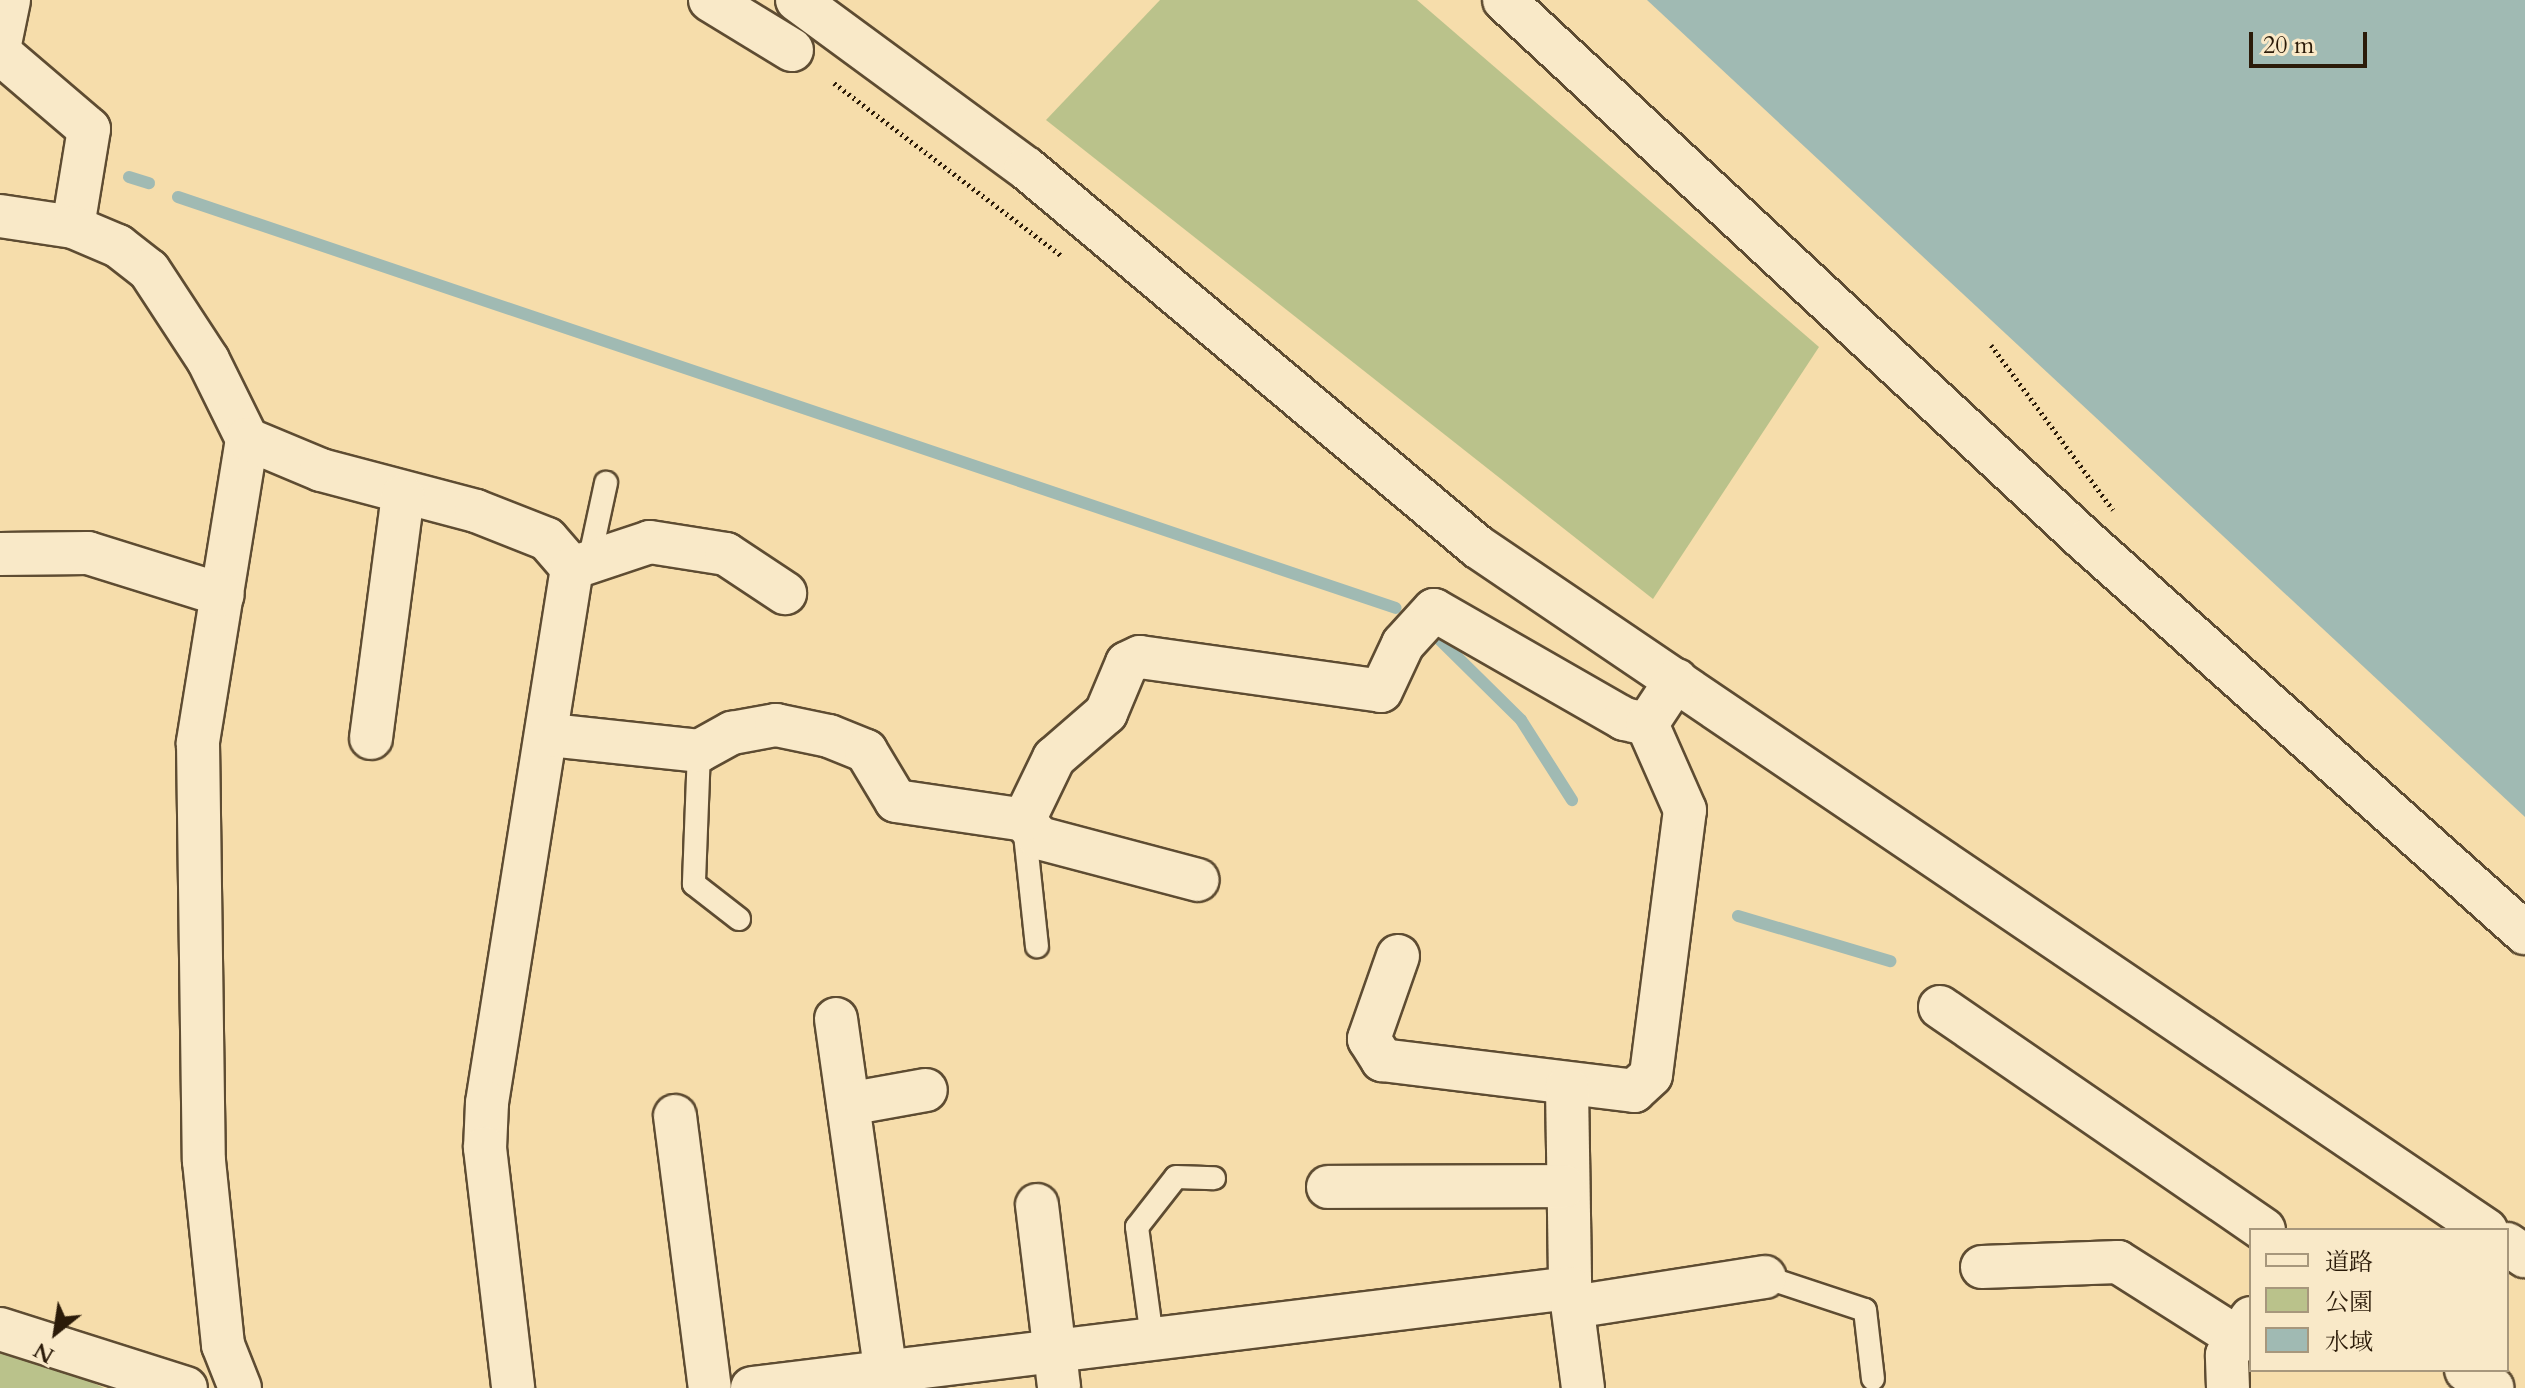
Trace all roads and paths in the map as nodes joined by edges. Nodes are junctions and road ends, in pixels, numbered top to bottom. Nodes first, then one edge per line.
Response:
1 (9, 0) edge
2 (710, 0) edge
3 (797, 0) edge
4 (1504, 0) edge
5 (0, 44) edge
6 (792, 50) dead end
7 (0, 53) edge
8 (0, 216) edge
9 (73, 227) junction
10 (1991, 345) dead end
11 (247, 439) junction
12 (606, 483) dead end
13 (403, 496) junction
14 (2086, 541) junction
15 (0, 554) edge
16 (581, 563) junction
17 (785, 593) dead end
18 (223, 595) junction
19 (1676, 680) junction
20 (1647, 724) junction
21 (550, 735) junction
22 (371, 738) dead end
23 (699, 751) junction
24 (1024, 820) junction
25 (1198, 880) dead end
26 (739, 919) dead end
27 (2525, 933) edge
28 (1037, 946) dead end
29 (1398, 956) dead end
30 (1940, 1007) dead end
31 (836, 1019) dead end
32 (1567, 1087) junction
33 (926, 1090) dead end
34 (848, 1104) junction
35 (675, 1116) dead end
36 (1214, 1178) dead end
37 (1564, 1186) junction
38 (1328, 1187) dead end
39 (1037, 1205) dead end
40 (2261, 1228) edge
41 (2483, 1228) edge
42 (1982, 1267) dead end
43 (1765, 1277) joint
44 (1572, 1297) junction
45 (2244, 1328) edge
46 (0, 1329) edge
47 (1152, 1338) junction
48 (1056, 1369) edge
49 (2469, 1372) edge
50 (888, 1379) edge
51 (1873, 1379) dead end
52 (186, 1388) edge
53 (240, 1388) edge
54 (513, 1388) edge
55 (710, 1388) edge
56 (752, 1388) edge
57 (1583, 1388) edge
58 (2228, 1388) edge
59 (2493, 1388) edge

1 - 5 street
2 - 6 street
3 - 19 street
4 - 14 street
7 - 9 street
8 - 9 street
9 - 11 street
10 - 14 path
11 - 13 street
11 - 18 street
12 - 16 lane
13 - 16 street
13 - 22 street
14 - 27 street
15 - 18 street
16 - 17 street
16 - 21 street
18 - 53 street
19 - 20 street
19 - 41 street
20 - 24 street
20 - 32 street
21 - 23 street
21 - 54 street
23 - 24 street
23 - 26 lane
24 - 25 street
24 - 28 lane
29 - 32 street
30 - 40 street
31 - 34 street
32 - 37 street
33 - 34 street
34 - 50 street
35 - 55 street
36 - 47 lane
37 - 38 street
37 - 44 street
39 - 48 street
42 - 45 street
43 - 44 street
43 - 51 lane
44 - 47 street
44 - 57 street
45 - 58 street
46 - 52 street
47 - 48 street
48 - 50 street
49 - 59 street
50 - 56 street

